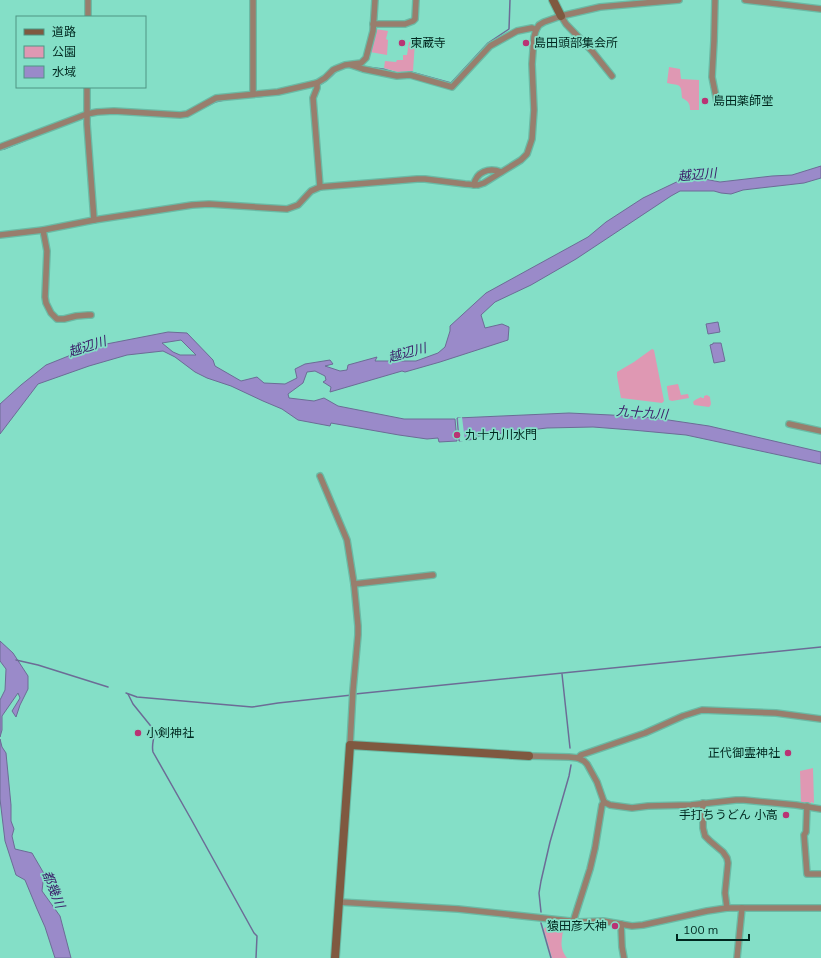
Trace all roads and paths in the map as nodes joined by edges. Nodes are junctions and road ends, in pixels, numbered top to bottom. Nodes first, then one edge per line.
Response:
1 (88, 0) edge
2 (253, 0) edge
3 (375, 0) edge
4 (416, 0) edge
5 (553, 0) edge
6 (679, 0) edge
7 (715, 0) edge
8 (745, 0) edge
9 (821, 9) edge
10 (88, 16) edge
11 (561, 16) junction
12 (374, 24) junction
13 (536, 30) junction
14 (351, 65) junction
15 (612, 76) dead end
16 (317, 83) junction
17 (87, 88) edge
18 (253, 94) junction
19 (717, 102) dead end
20 (87, 116) junction
21 (0, 147) edge
22 (501, 172) junction
23 (474, 185) junction
24 (320, 187) junction
25 (94, 220) junction
26 (43, 230) junction
27 (0, 235) edge
28 (91, 315) dead end
29 (789, 424) dead end
30 (821, 431) edge
31 (320, 476) dead end
32 (432, 576) dead end
33 (354, 584) junction
34 (821, 719) edge
35 (350, 745) junction
36 (529, 756) joint
37 (578, 758) junction
38 (604, 802) junction
39 (702, 803) junction
40 (807, 806) junction
41 (821, 809) edge
42 (821, 874) edge
43 (339, 902) junction
44 (727, 908) junction
45 (742, 908) junction
46 (821, 908) edge
47 (574, 922) junction
48 (621, 924) junction
49 (335, 958) edge
50 (624, 958) edge
51 (737, 958) edge

1 - 10 street
2 - 18 street
3 - 12 street
4 - 12 street
5 - 11 street
6 - 11 street
7 - 19 street
8 - 9 street
11 - 13 street
11 - 15 street
12 - 14 street
13 - 14 street
13 - 22 street
14 - 16 street
16 - 18 street
16 - 24 street
17 - 20 street
18 - 20 street
20 - 21 street
20 - 25 street
22 - 23 street
22 - 23 street
23 - 24 street
24 - 25 street
25 - 26 street
26 - 27 street
26 - 28 street
29 - 30 street
31 - 33 street
32 - 33 street
33 - 35 street
34 - 37 street
35 - 36 street
35 - 43 street
36 - 37 street
37 - 38 street
38 - 39 street
38 - 47 street
39 - 40 street
39 - 44 street
40 - 41 street
40 - 42 street
43 - 47 street
43 - 49 street
44 - 45 street
44 - 48 street
45 - 46 street
45 - 51 street
47 - 48 street
48 - 50 street

